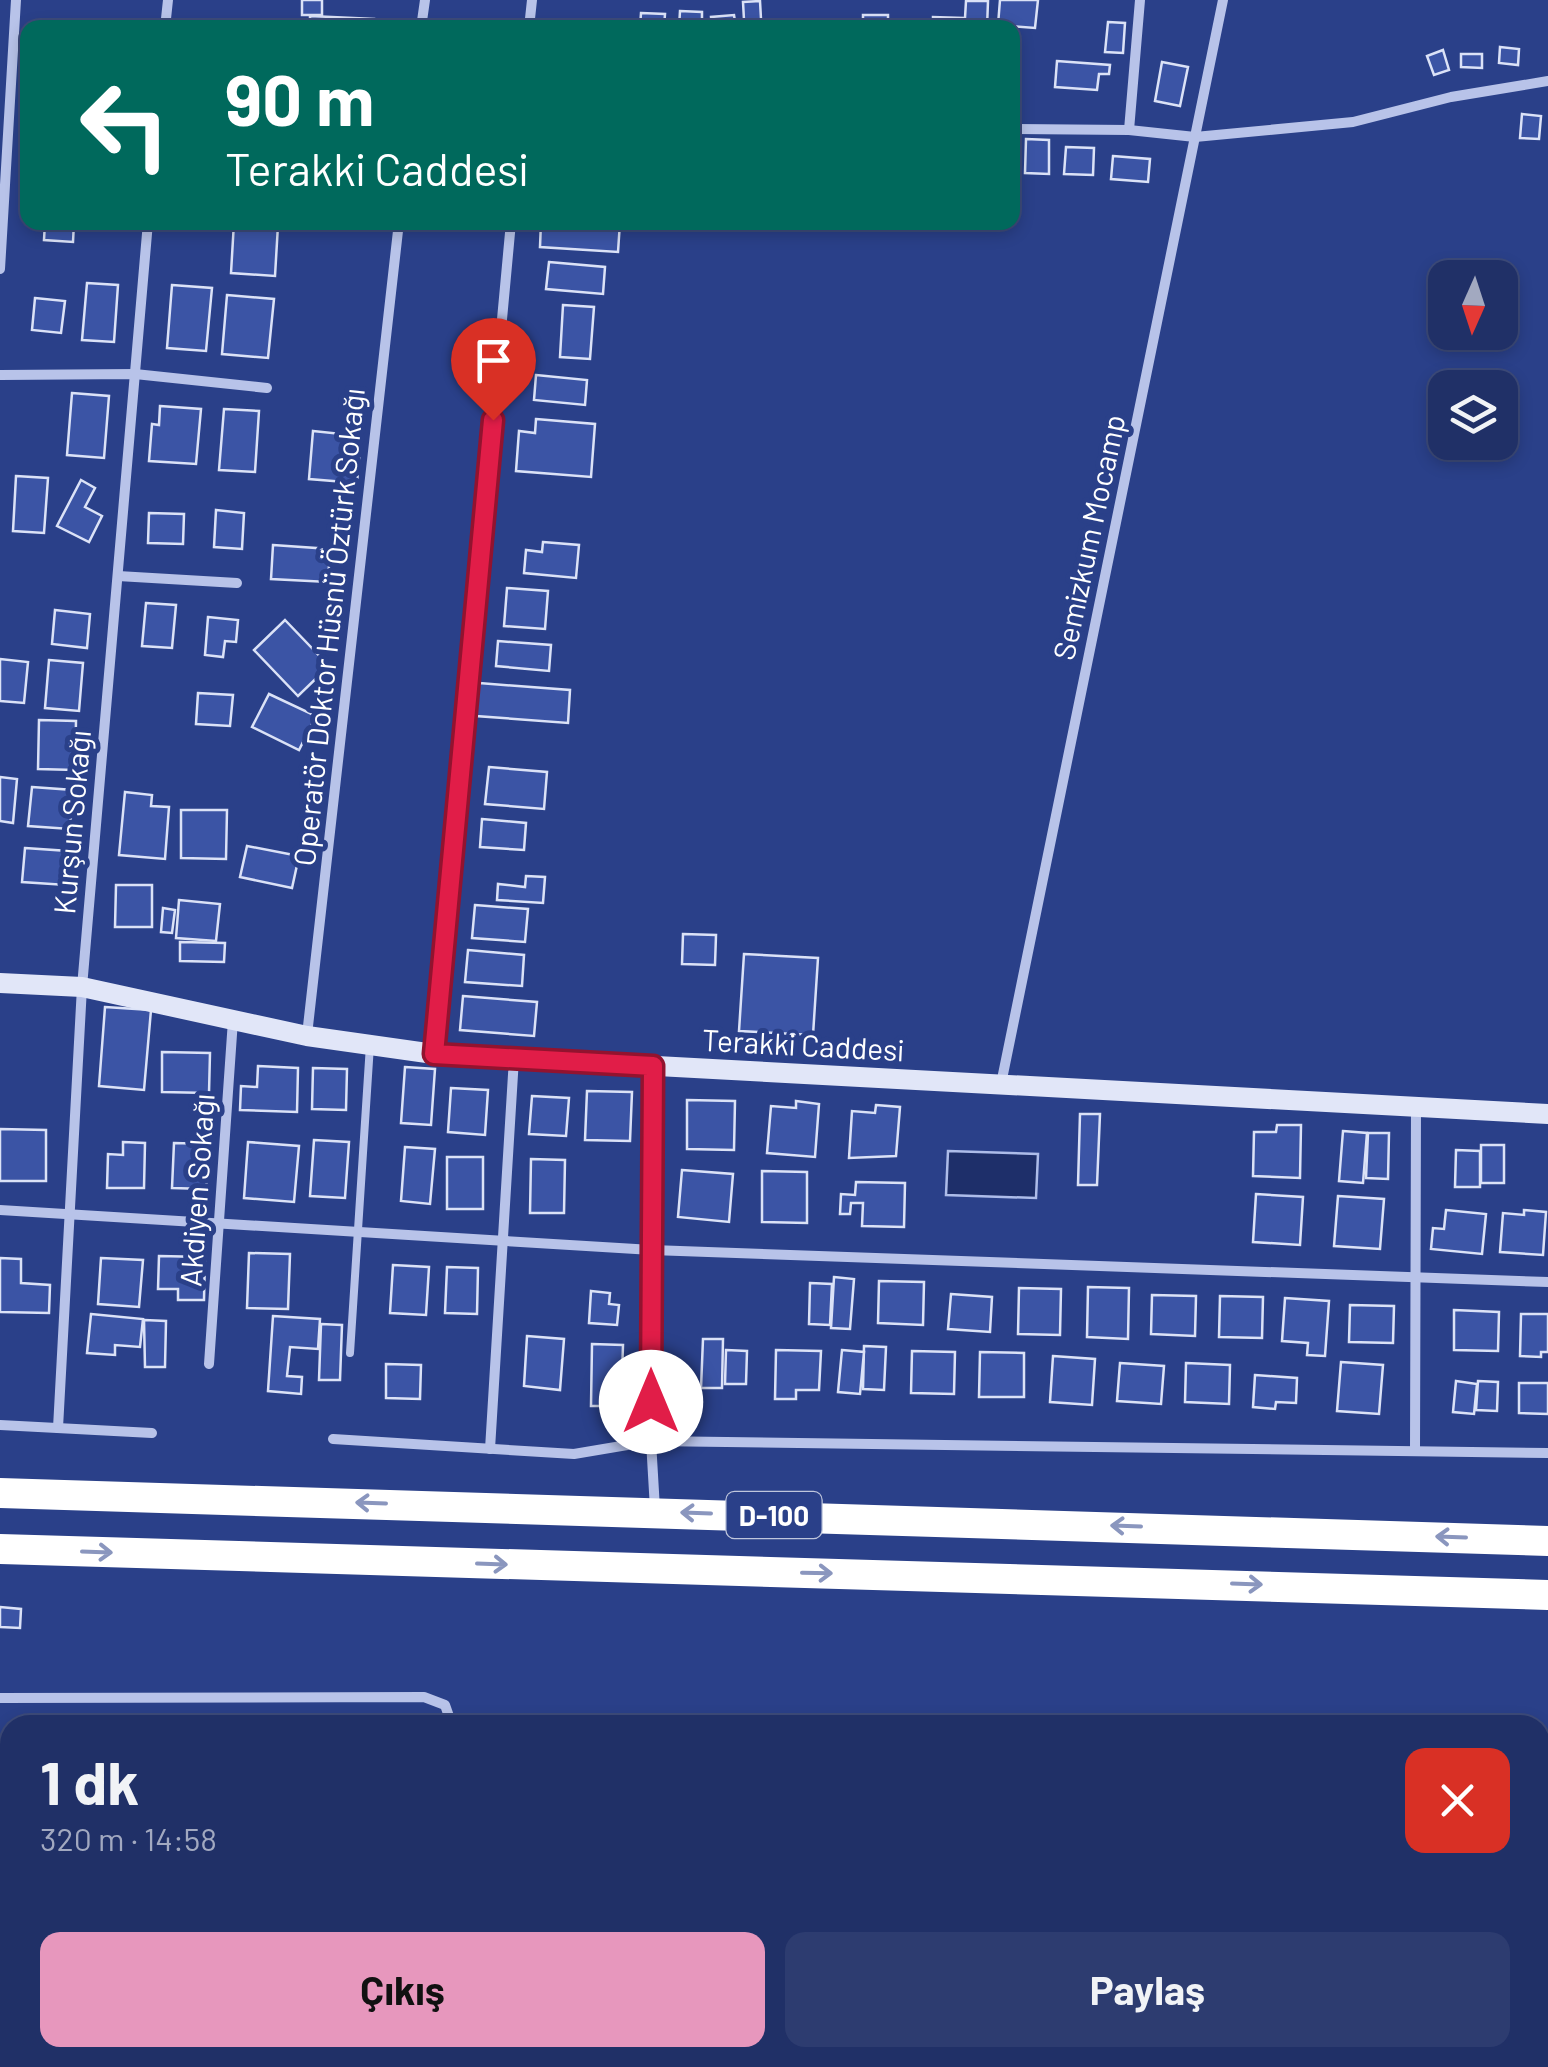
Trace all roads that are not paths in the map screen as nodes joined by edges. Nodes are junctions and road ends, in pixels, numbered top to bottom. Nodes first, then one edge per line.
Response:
1 (16, 0) edge
2 (1140, 0) edge
3 (1223, 0) edge
4 (1548, 81) edge
5 (1020, 129) edge
6 (1129, 130) junction
7 (1195, 137) junction
8 (147, 230) edge
9 (398, 230) edge
10 (510, 230) edge
11 (0, 270) edge
12 (135, 374) junction
13 (0, 375) edge
14 (267, 388) dead end
15 (118, 576) junction
16 (236, 582) dead end
17 (0, 983) edge
18 (82, 987) junction
19 (233, 1020) junction
20 (307, 1036) junction
21 (370, 1045) junction
22 (434, 1054) junction
23 (514, 1058) junction
24 (653, 1066) junction
25 (1002, 1084) junction
26 (1416, 1107) junction
27 (1548, 1114) edge
28 (0, 1210) edge
29 (73, 1211) junction
30 (217, 1222) junction
31 (354, 1232) junction
32 (502, 1241) junction
33 (652, 1250) junction
34 (1419, 1277) junction
35 (1548, 1282) edge
36 (350, 1353) dead end
37 (209, 1364) dead end
38 (0, 1425) edge
39 (58, 1428) junction
40 (152, 1433) dead end
41 (333, 1439) dead end
42 (651, 1441) junction
43 (490, 1449) junction
44 (1415, 1451) junction
45 (1548, 1453) edge
46 (0, 1492) edge
47 (656, 1511) junction
48 (1548, 1541) edge
49 (0, 1549) edge
50 (1548, 1594) edge
51 (0, 1698) edge
52 (448, 1715) edge

1 - 11 street
2 - 6 street
3 - 7 street, Semizkum Mocamp
4 - 7 street
5 - 6 street
6 - 7 street
7 - 25 street, Semizkum Mocamp
8 - 12 street, Kurşun Sokağı
9 - 20 street, Operatör Doktor Hüsnü Öztürk Sokağı
10 - 22 street
12 - 13 street
12 - 14 street
12 - 15 street, Kurşun Sokağı
15 - 16 street
15 - 18 street, Kurşun Sokağı
17 - 18 street, Terakki Caddesi
18 - 19 street, Terakki Caddesi
18 - 29 street, Kurşun Sokağı
19 - 20 street, Terakki Caddesi
19 - 30 street, Akdiyen Sokağı
20 - 21 street, Terakki Caddesi
21 - 22 street, Terakki Caddesi
21 - 31 lane
22 - 23 street, Terakki Caddesi
23 - 24 street, Terakki Caddesi
23 - 32 street
24 - 25 street, Terakki Caddesi
24 - 33 street
25 - 26 street, Terakki Caddesi
26 - 27 street, Terakki Caddesi
26 - 34 street
28 - 29 street
29 - 30 street
29 - 39 street, Kurşun Sokağı
30 - 31 street
30 - 37 street, Akdiyen Sokağı
31 - 32 street
31 - 36 lane
32 - 33 street
32 - 43 street
33 - 34 street
33 - 42 street
34 - 35 street
34 - 44 street
38 - 39 street
39 - 40 street
41 - 43 street
42 - 43 street
42 - 44 street
42 - 47 street
44 - 45 street
47 -> 46 highway, D-100
48 -> 47 highway, D-100
49 -> 50 highway, D-100
51 - 52 street

